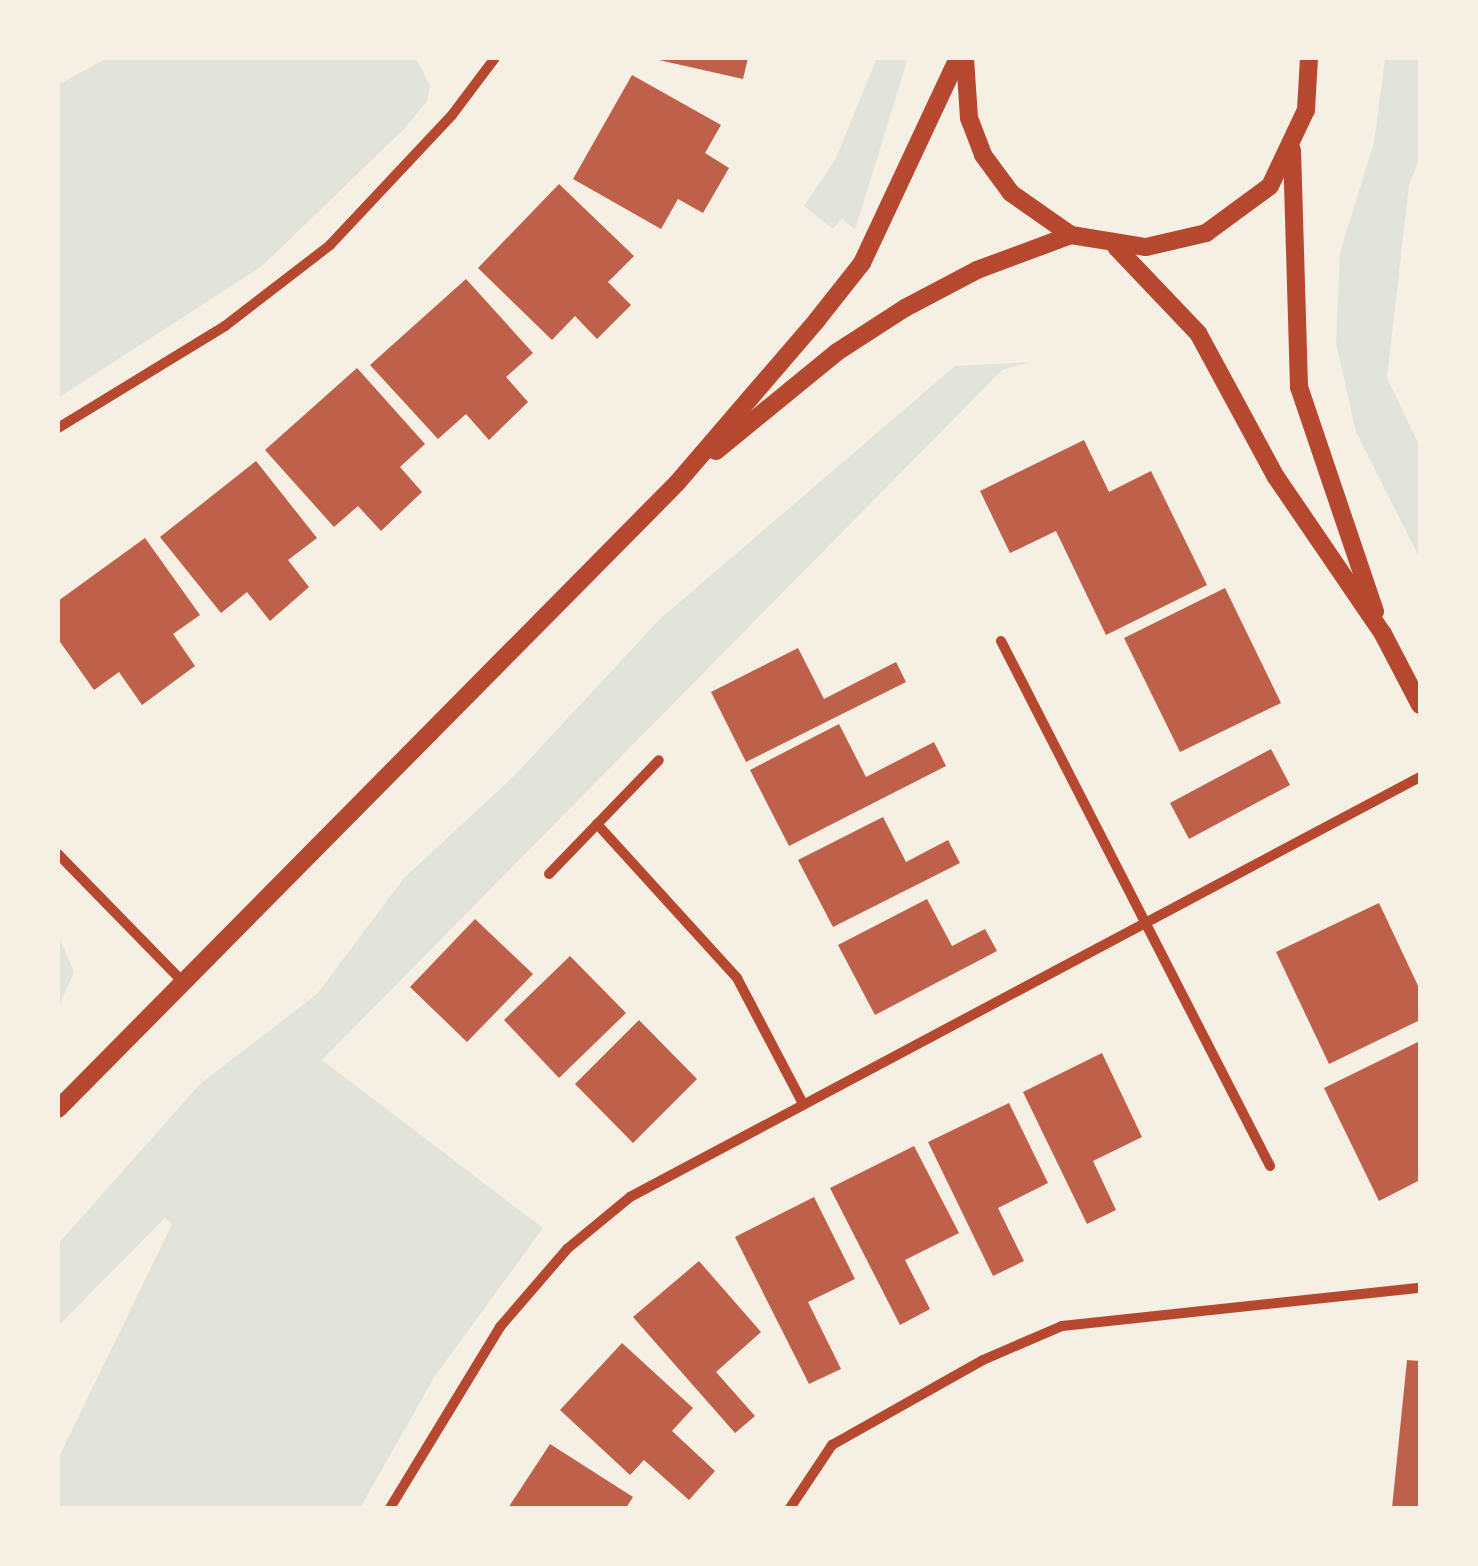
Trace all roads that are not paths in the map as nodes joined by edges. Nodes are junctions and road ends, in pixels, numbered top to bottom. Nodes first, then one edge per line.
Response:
1 (495, 58) edge
2 (962, 58) edge
3 (1309, 58) edge
4 (1292, 150) junction
5 (1071, 234) junction
6 (1116, 247) junction
7 (58, 428) edge
8 (677, 483) junction
9 (1383, 634) junction
10 (1001, 641) dead end
11 (1420, 704) edge
12 (659, 760) dead end
13 (1420, 777) edge
14 (598, 824) junction
15 (58, 854) edge
16 (549, 874) dead end
17 (1142, 926) junction
18 (184, 983) junction
19 (802, 1102) junction
20 (58, 1109) edge
21 (1270, 1166) dead end
22 (1420, 1288) edge
23 (390, 1508) edge
24 (790, 1508) edge

1 - 7 street
2 - 5 street
2 - 8 street
3 - 4 street
4 - 6 street
4 - 9 street
5 - 6 street
5 - 8 street
6 - 9 street
8 - 18 street
9 - 11 street
10 - 17 street
12 - 14 street
13 - 17 street
14 - 16 street
14 - 19 street
15 - 18 street
17 - 19 street
17 - 21 street
18 - 20 street
19 - 23 street
22 - 24 street

